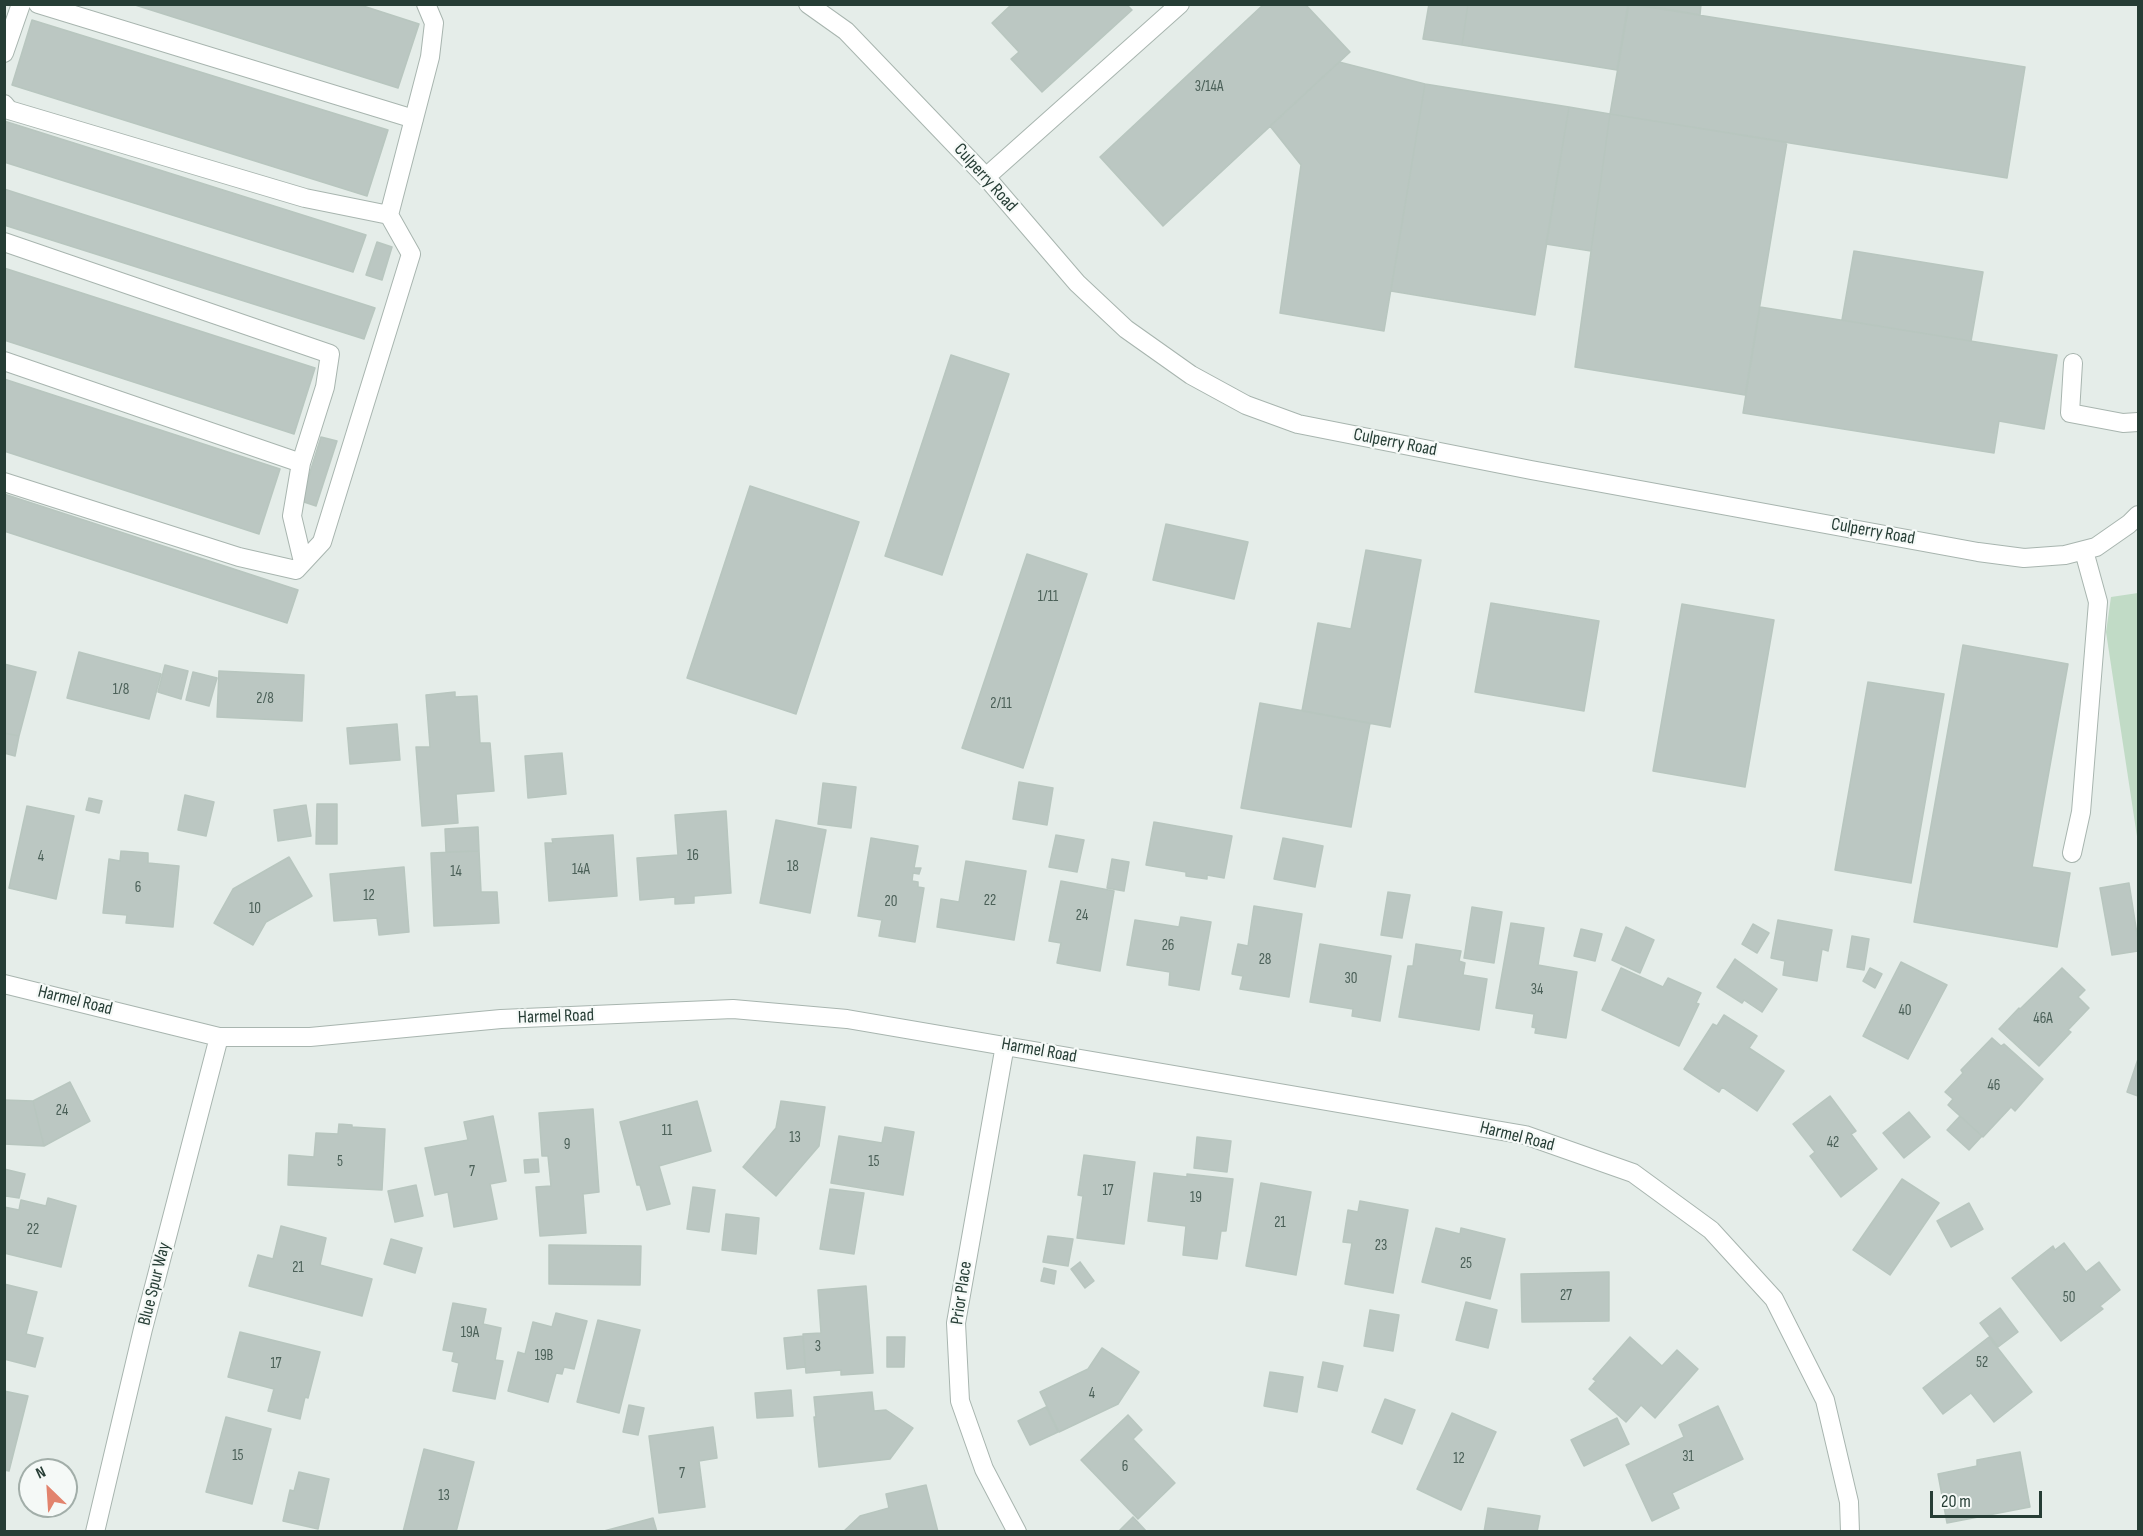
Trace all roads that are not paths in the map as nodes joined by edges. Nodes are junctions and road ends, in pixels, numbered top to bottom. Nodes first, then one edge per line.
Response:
1 (21, 4) edge
2 (38, 4) edge
3 (426, 4) edge
4 (808, 4) edge
5 (1180, 4) edge
6 (4, 53) edge
7 (4, 104) edge
8 (414, 120) junction
9 (986, 177) junction
10 (389, 215) junction
11 (4, 242) edge
12 (4, 361) edge
13 (2073, 363) dead end
14 (2139, 422) edge
15 (301, 463) junction
16 (4, 482) edge
17 (2134, 519) edge
18 (2084, 551) junction
19 (303, 562) junction
20 (2072, 853) dead end
21 (4, 984) edge
22 (219, 1036) junction
23 (1005, 1045) junction
24 (95, 1532) edge
25 (1017, 1532) edge
26 (1850, 1532) edge

1 - 6 street
2 - 8 street
3 - 8 street
4 - 9 street, Culperry Road
5 - 9 street
7 - 10 street
8 - 10 street
9 - 18 street, Culperry Road
10 - 19 street
11 - 15 street
12 - 15 street
13 - 14 street
15 - 19 street
16 - 19 street
17 - 18 street, Culperry Road
18 - 20 street
21 - 22 street, Harmel Road
22 - 23 street, Harmel Road
22 - 24 street, Blue Spur Way
23 - 25 street, Prior Place
23 - 26 street, Harmel Road

